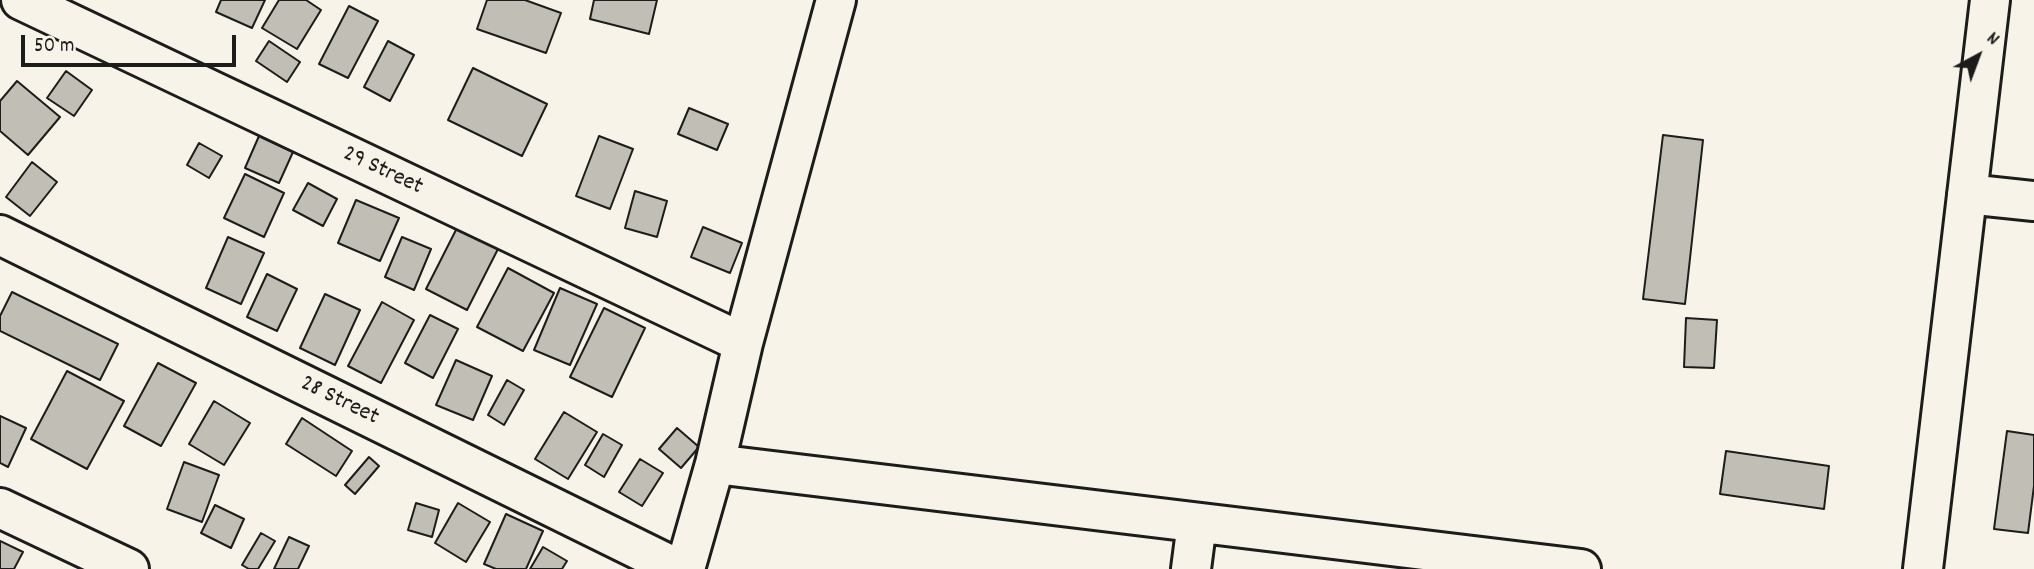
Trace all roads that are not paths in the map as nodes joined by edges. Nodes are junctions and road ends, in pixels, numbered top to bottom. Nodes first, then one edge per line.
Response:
1 (21, 0) edge
2 (836, 0) edge
3 (1990, 0) edge
4 (1967, 194) junction
5 (2034, 201) edge
6 (0, 236) edge
7 (743, 343) junction
8 (715, 464) junction
9 (0, 508) edge
10 (1197, 523) junction
11 (129, 569) edge
12 (678, 569) edge
13 (685, 569) edge
14 (1191, 569) edge
15 (1581, 569) edge
16 (1923, 569) edge

1 - 7 street, 29 Street
2 - 7 street
3 - 4 street
4 - 5 street
4 - 16 street
6 - 12 street, 28 Street
7 - 8 street
8 - 10 street
8 - 13 street
9 - 11 street
10 - 14 street
10 - 15 street

